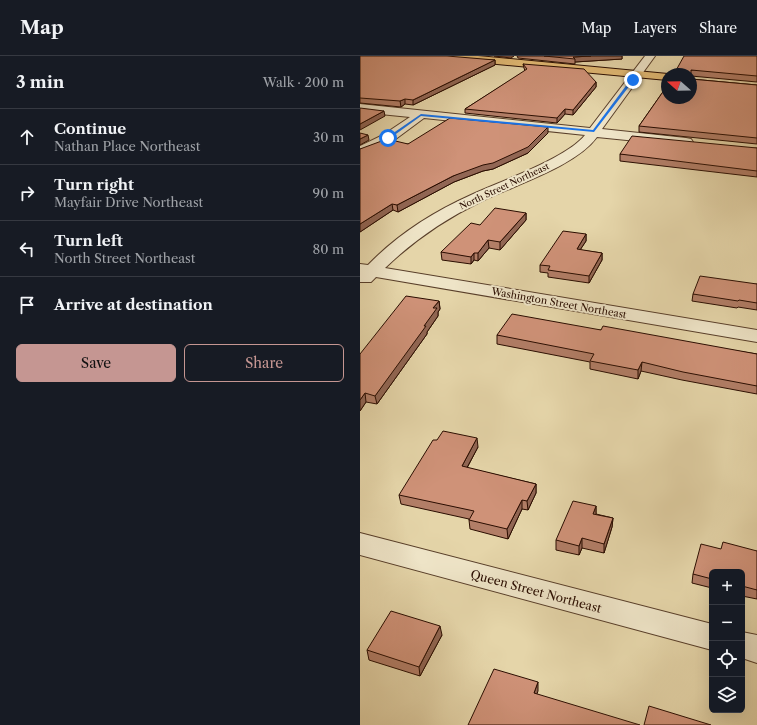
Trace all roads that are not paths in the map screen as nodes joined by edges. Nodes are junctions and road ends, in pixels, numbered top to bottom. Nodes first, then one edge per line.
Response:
1 (445, 56) edge
2 (650, 56) edge
3 (637, 74) junction
4 (661, 76) edge
5 (360, 108) edge
6 (421, 115) junction
7 (594, 131) junction
8 (695, 143) edge
9 (360, 151) edge
10 (364, 274) edge
11 (757, 336) edge
12 (360, 544) edge
13 (709, 636) edge
14 (745, 646) edge
15 (757, 649) edge

1 - 3 main road
2 - 3 street, North Street Northeast
3 - 4 main road
3 - 7 street, North Street Northeast
5 - 6 street
6 - 7 street
6 - 9 street
7 - 8 street
7 - 10 street, North Street Northeast
10 - 11 street, Washington Street Northeast
12 - 13 street, Queen Street Northeast
14 - 15 street

